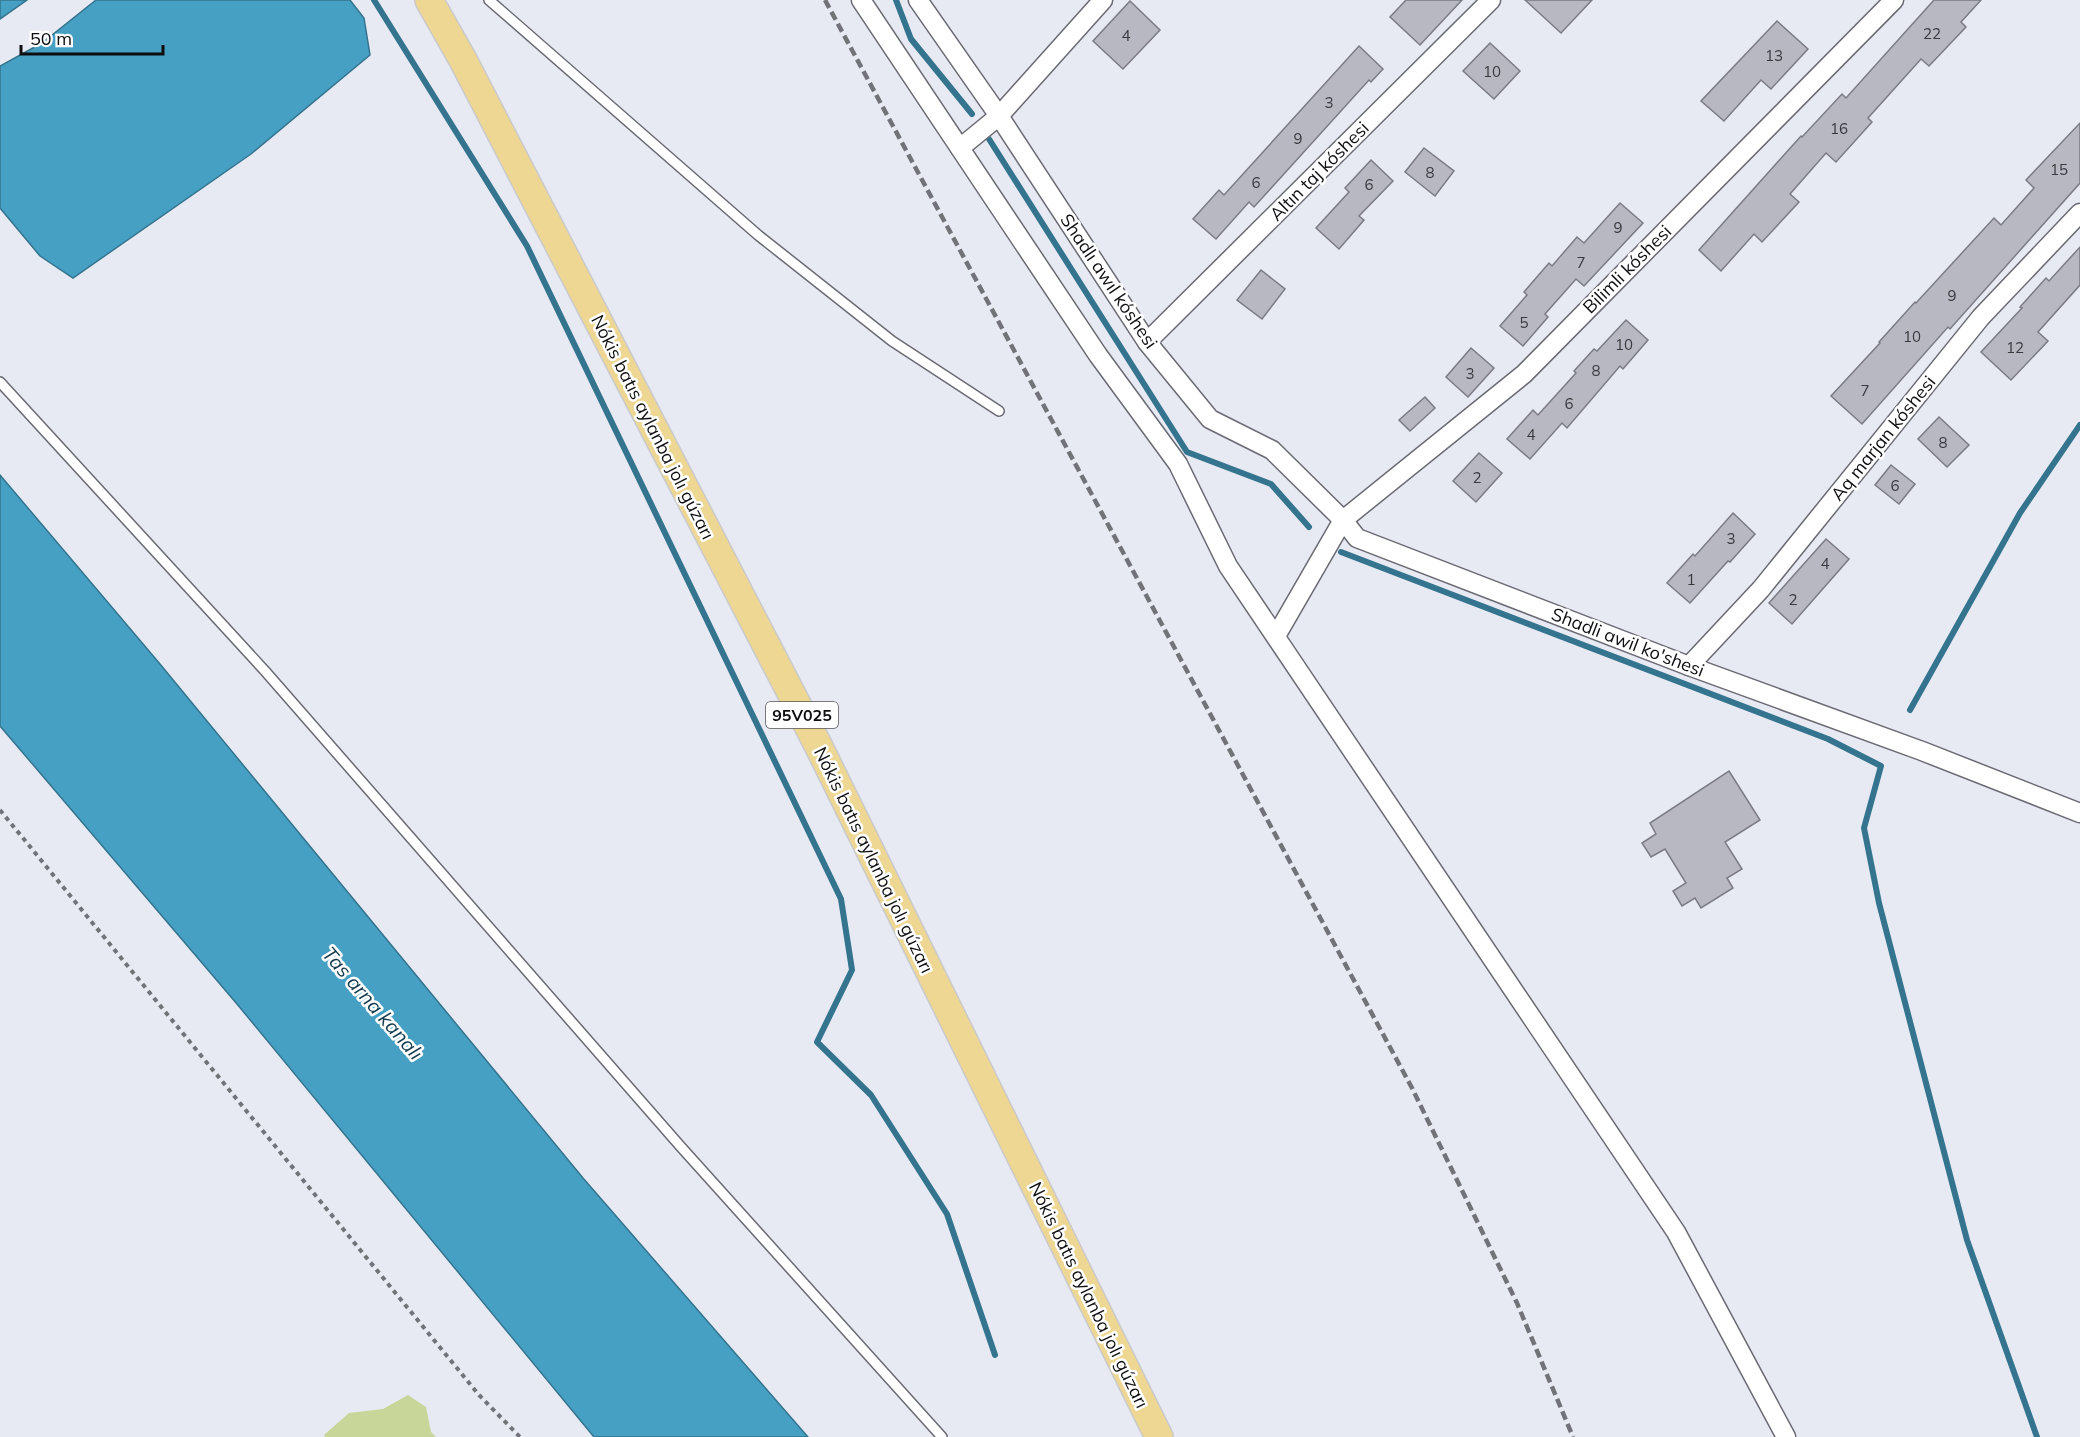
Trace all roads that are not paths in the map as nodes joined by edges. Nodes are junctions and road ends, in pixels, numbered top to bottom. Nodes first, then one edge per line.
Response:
1 (429, 0) edge
2 (489, 0) edge
3 (861, 0) edge
4 (918, 0) edge
5 (1103, 0) edge
6 (1491, 0) edge
7 (1894, 0) edge
8 (999, 116) junction
9 (960, 148) junction
10 (2080, 213) edge
11 (1147, 342) junction
12 (0, 382) edge
13 (999, 411) dead end
14 (1343, 520) junction
15 (1276, 636) junction
16 (1689, 666) junction
17 (2080, 813) edge
18 (942, 1437) edge
19 (1160, 1437) edge
20 (1786, 1437) edge

1 - 19 main road, Nókis batıs aylanba jolı gúzarı / 95V025
2 - 13 lane
3 - 9 street
4 - 8 street, Shadlı awıl kóshesi
5 - 8 street
6 - 11 street, Altın taj kóshesi
7 - 14 street, Bilimli kóshesi
8 - 9 street
8 - 11 street, Shadlı awıl kóshesi
9 - 15 street
10 - 16 street, Aq marjan kóshesi
11 - 14 street, Shadlı awıl kóshesi
12 - 18 lane
14 - 15 street
14 - 16 street, Shadli awil ko'shesi
15 - 20 street
16 - 17 street, Shadli awil ko'shesi

